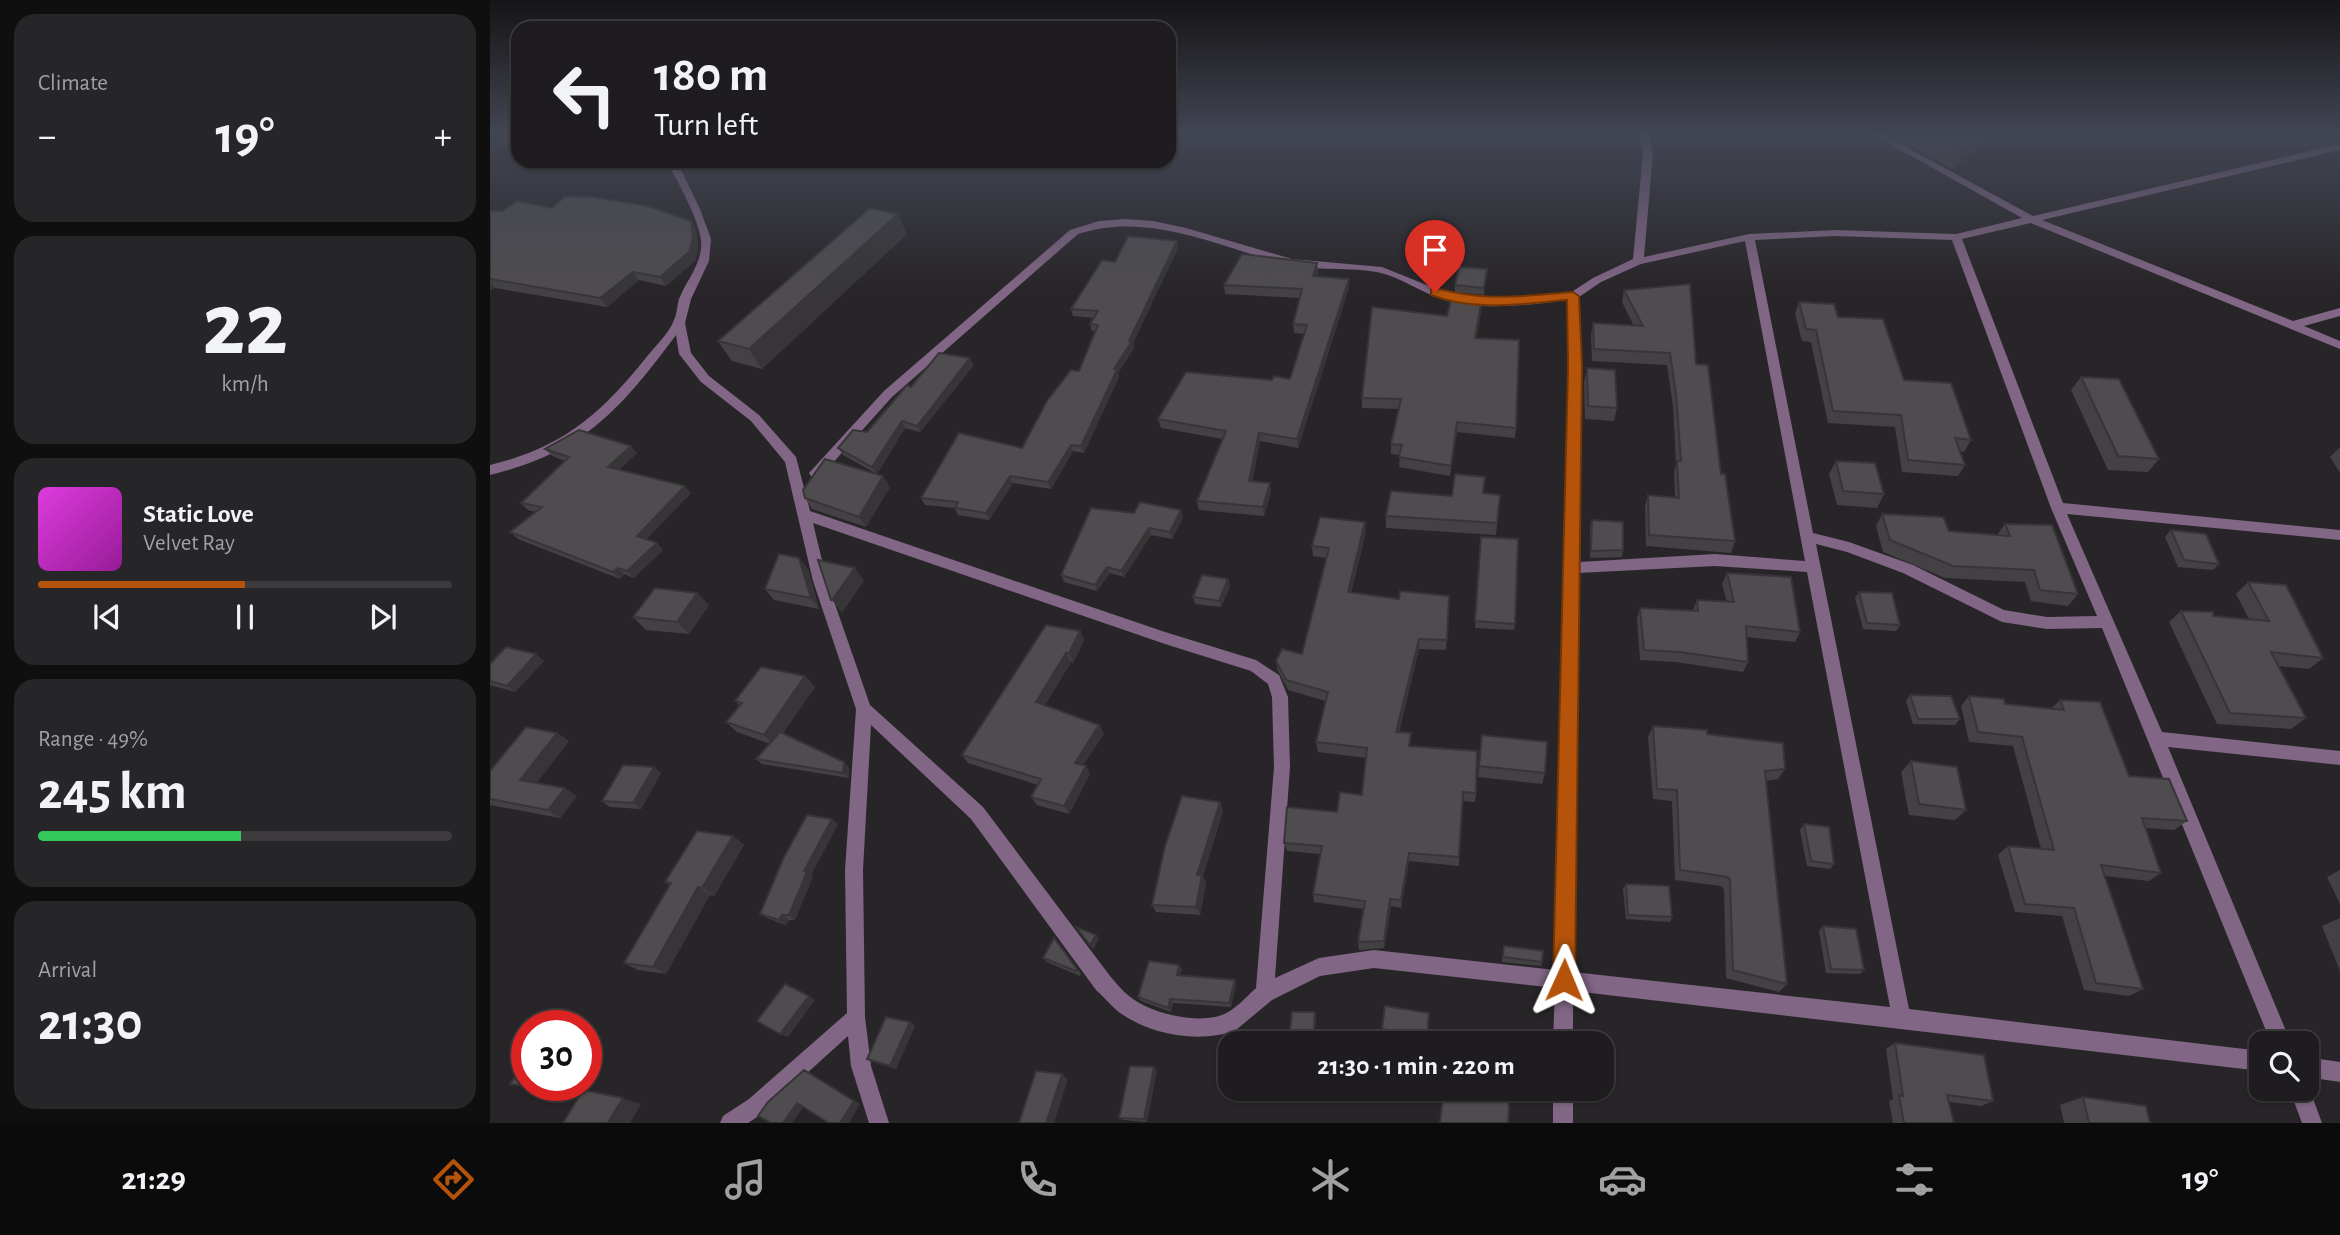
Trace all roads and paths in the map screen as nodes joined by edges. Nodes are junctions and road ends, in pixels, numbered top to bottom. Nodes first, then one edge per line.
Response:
1 (684, 186) edge
2 (1645, 186) edge
3 (1971, 186) edge
4 (2167, 186) edge
5 (2029, 218) junction
6 (1749, 237) junction
7 (1956, 237) junction
8 (1638, 261) junction
9 (1573, 296) junction
10 (2340, 312) edge
11 (679, 323) junction
12 (2293, 325) junction
13 (2340, 345) edge
14 (490, 470) edge
15 (800, 492) junction
16 (2058, 508) junction
17 (805, 515) junction
18 (2340, 535) edge
19 (1807, 537) junction
20 (1813, 567) junction
21 (1570, 568) junction
22 (2105, 622) junction
23 (864, 709) junction
24 (2157, 739) junction
25 (2340, 758) edge
26 (1564, 980) junction
27 (1265, 993) junction
28 (856, 1017) junction
29 (1901, 1018) junction
30 (1563, 1031) edge
31 (2276, 1031) edge
32 (2249, 1060) edge
33 (2319, 1069) edge
34 (2340, 1072) edge
35 (1563, 1101) edge
36 (2304, 1101) edge
37 (730, 1123) edge
38 (879, 1123) edge
39 (1563, 1123) edge
40 (2312, 1123) edge

1 - 11 street
2 - 8 street
3 - 5 street
4 - 5 street
5 - 7 street
5 - 12 street
6 - 7 street
6 - 8 street
6 - 19 street
7 - 16 street
8 - 9 street
9 - 15 street
9 - 21 street
10 - 12 street
11 - 14 street
11 - 15 street
12 - 13 street
15 - 17 street
16 - 18 street
16 - 22 street
17 - 23 street
17 - 27 street
19 - 20 street
19 - 22 street
20 - 21 street
20 - 29 street
21 - 26 street
22 - 24 street
23 - 27 street
23 - 28 street
24 - 25 street
24 - 31 street
26 - 27 street
26 - 29 street
26 - 30 street
28 - 37 street
28 - 38 street
29 - 32 street
33 - 34 street
35 - 39 street
36 - 40 street

